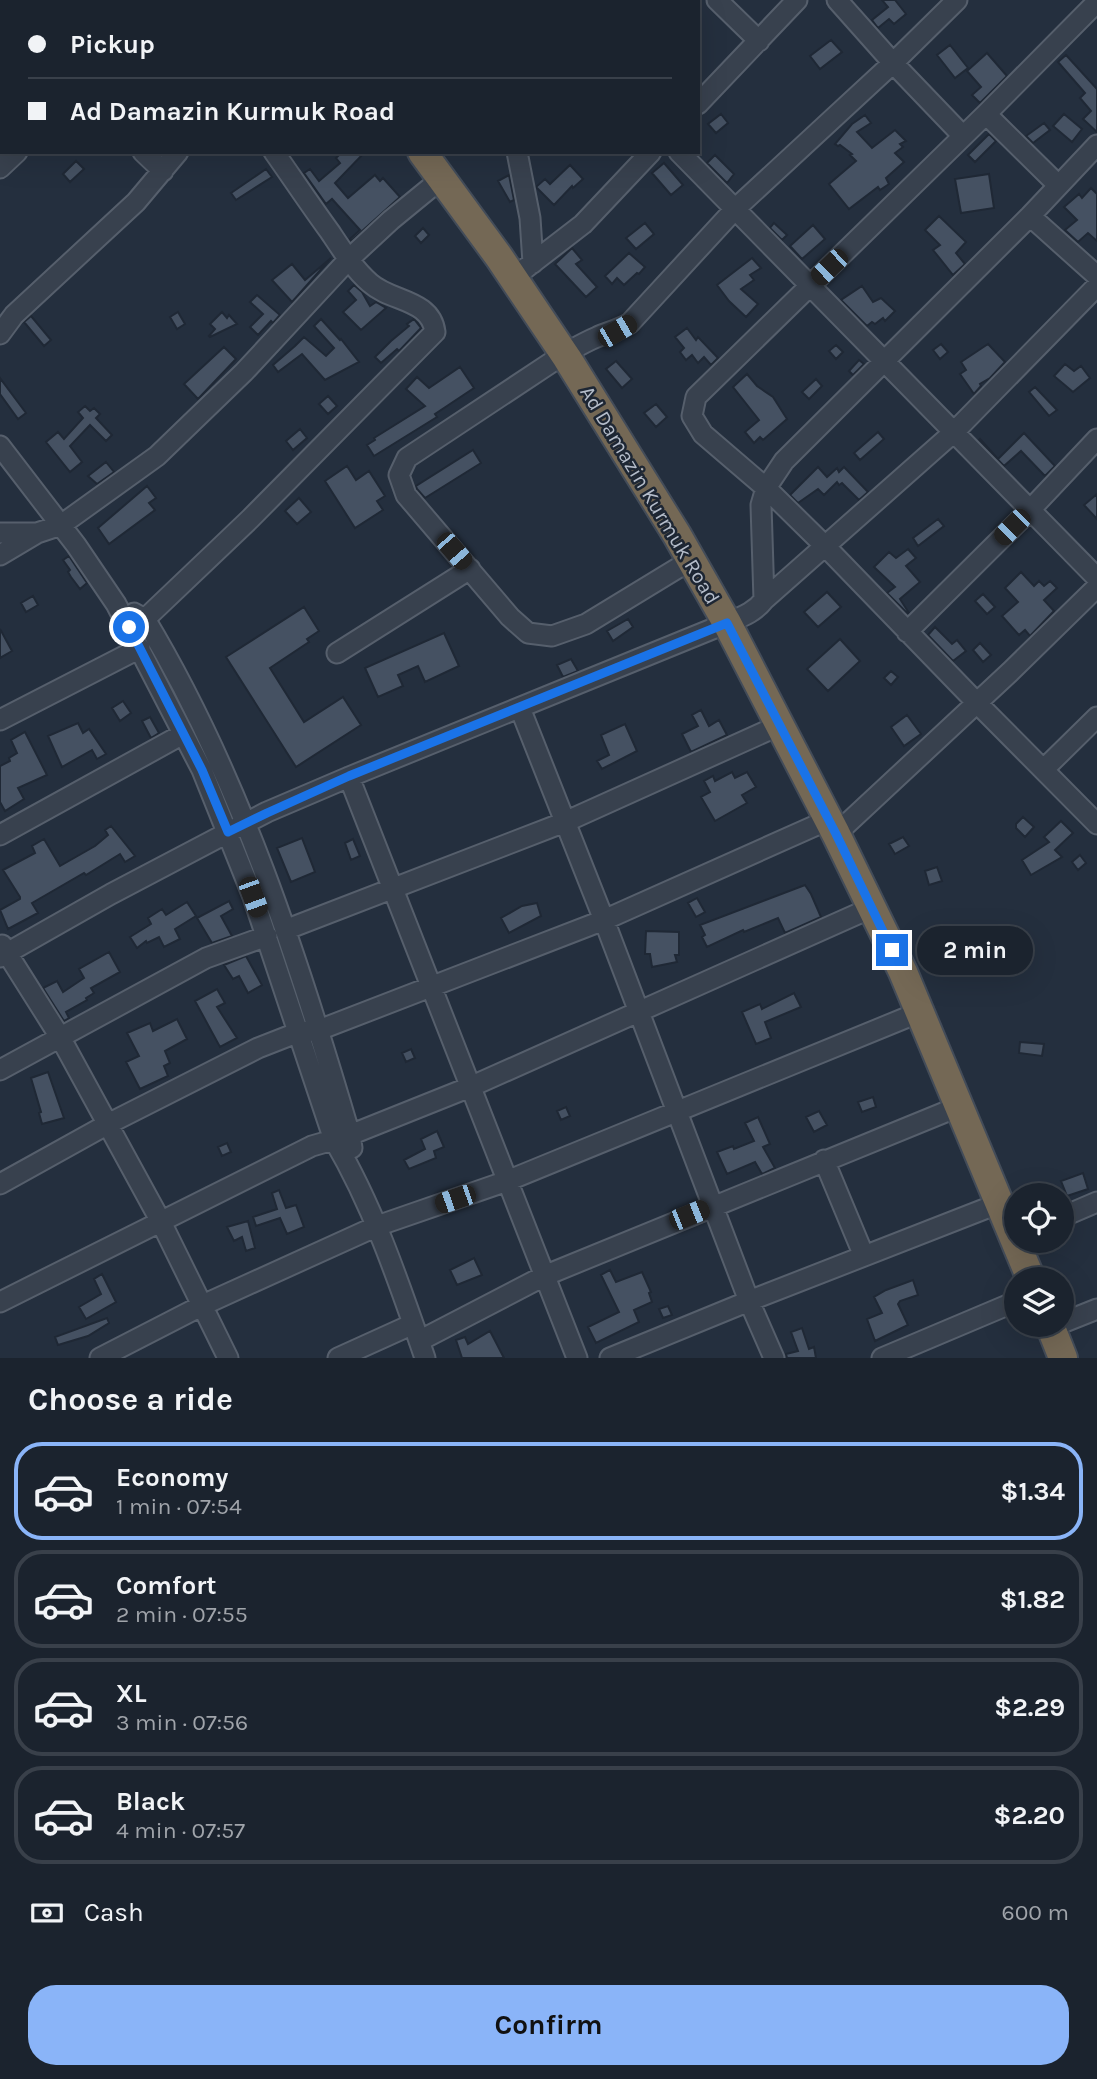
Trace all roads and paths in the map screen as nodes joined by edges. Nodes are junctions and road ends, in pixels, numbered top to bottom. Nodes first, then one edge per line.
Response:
1 (717, 0) edge
2 (797, 0) edge
3 (837, 0) edge
4 (957, 0) edge
5 (1097, 2) edge
6 (759, 41) junction
7 (893, 63) junction
8 (700, 102) edge
9 (986, 114) junction
10 (963, 136) junction
11 (1097, 145) edge
12 (15, 154) edge
13 (146, 154) edge
14 (176, 154) edge
15 (275, 154) edge
16 (423, 154) edge
17 (517, 154) edge
18 (650, 154) edge
19 (681, 154) edge
20 (0, 168) edge
21 (163, 171) junction
22 (441, 179) junction
23 (1058, 185) junction
24 (734, 209) junction
25 (1030, 216) junction
26 (349, 259) junction
27 (523, 271) junction
28 (1097, 276) edge
29 (810, 286) junction
30 (1097, 286) edge
31 (0, 334) edge
32 (564, 354) junction
33 (884, 361) junction
34 (954, 432) junction
35 (1097, 439) edge
36 (0, 446) edge
37 (766, 488) junction
38 (1030, 510) junction
39 (61, 525) junction
40 (0, 533) edge
41 (37, 533) junction
42 (825, 546) junction
43 (0, 555) edge
44 (691, 560) junction
45 (470, 569) junction
46 (1097, 578) edge
47 (1097, 587) edge
48 (764, 600) junction
49 (137, 623) junction
50 (727, 623) junction
51 (906, 632) junction
52 (140, 648) junction
53 (337, 653) dead end
54 (977, 703) junction
55 (520, 708) junction
56 (1097, 717) edge
57 (0, 720) edge
58 (779, 725) junction
59 (183, 734) junction
60 (1044, 769) junction
61 (349, 776) junction
62 (565, 822) junction
63 (1097, 824) edge
64 (832, 827) junction
65 (236, 829) junction
66 (0, 835) edge
67 (393, 889) junction
68 (872, 908) junction
69 (604, 920) junction
70 (276, 933) junction
71 (2, 951) edge
72 (431, 987) junction
73 (639, 1012) junction
74 (920, 1012) junction
75 (320, 1030) junction
76 (299, 1032) junction
77 (60, 1037) junction
78 (0, 1070) edge
79 (470, 1087) junction
80 (960, 1106) junction
81 (677, 1111) junction
82 (108, 1124) junction
83 (342, 1137) junction
84 (824, 1160) junction
85 (507, 1181) junction
86 (0, 1184) edge
87 (1097, 1202) edge
88 (1000, 1203) junction
89 (713, 1205) junction
90 (1004, 1212) edge
91 (1074, 1212) edge
92 (160, 1220) junction
93 (377, 1226) junction
94 (864, 1256) junction
95 (544, 1276) junction
96 (749, 1301) junction
97 (0, 1302) edge
98 (203, 1305) junction
99 (1004, 1306) edge
100 (1097, 1309) edge
101 (1074, 1318) edge
102 (1058, 1337) edge
103 (419, 1341) edge
104 (100, 1358) edge
105 (228, 1358) edge
106 (338, 1358) edge
107 (577, 1358) edge
108 (610, 1358) edge
109 (774, 1358) edge
110 (881, 1358) edge
111 (1063, 1358) edge

1 - 6 street
2 - 6 street
3 - 7 street
4 - 7 street
5 - 9 street
6 - 8 street
7 - 10 street
7 - 24 street
9 - 10 street
9 - 23 street
10 - 29 street
11 - 23 street
12 - 20 street
13 - 21 street
14 - 21 street
15 - 26 street
16 - 22 highway, Ad Damazin Kurmuk Road
17 - 27 street
18 - 27 street
19 - 24 street
21 - 31 street
22 - 26 street
22 - 27 highway, Ad Damazin Kurmuk Road
23 - 25 street
24 - 29 street
24 - 32 street
25 - 28 street
25 - 33 street
26 - 39 street
26 - 49 street
27 - 32 highway, Ad Damazin Kurmuk Road
29 - 33 street
29 - 37 street
30 - 34 street
32 - 44 highway, Ad Damazin Kurmuk Road
32 - 45 street
33 - 34 street
33 - 37 street
34 - 38 street
34 - 42 street
35 - 38 street
36 - 39 street
37 - 42 street
37 - 48 street
38 - 46 street
38 - 51 street
39 - 41 street
39 - 49 street
40 - 41 street
41 - 43 street
42 - 48 street
42 - 51 street
44 - 45 street
44 - 50 highway, Ad Damazin Kurmuk Road
45 - 53 street
47 - 54 street
48 - 50 street
49 - 52 street
49 - 65 street
50 - 55 street
50 - 58 highway, Ad Damazin Kurmuk Road
51 - 54 street
52 - 57 street
52 - 59 street
54 - 60 street
54 - 64 street
55 - 61 street
55 - 62 street
56 - 60 street
58 - 62 street
58 - 64 highway, Ad Damazin Kurmuk Road
59 - 65 street
59 - 66 street
60 - 63 street
61 - 65 street
61 - 67 street
62 - 67 street
62 - 69 street
64 - 68 highway, Ad Damazin Kurmuk Road
64 - 69 street
65 - 70 street
65 - 71 street
67 - 70 street
67 - 72 street
68 - 73 street
68 - 74 highway, Ad Damazin Kurmuk Road
69 - 72 street
69 - 73 street
70 - 75 street
70 - 76 street
70 - 77 street
71 - 77 street
72 - 75 street
72 - 79 street
73 - 79 street
73 - 81 street
74 - 80 highway, Ad Damazin Kurmuk Road
74 - 81 street
75 - 76 street
75 - 83 street
76 - 82 street
76 - 83 street
77 - 78 street
77 - 82 street
79 - 83 street
79 - 85 street
80 - 84 street
80 - 88 highway, Ad Damazin Kurmuk Road
81 - 85 street
81 - 89 street
82 - 86 street
82 - 92 street
83 - 92 street
83 - 93 street
84 - 89 street
84 - 94 street
85 - 93 street
85 - 95 street
87 - 91 street
88 - 90 highway, Ad Damazin Kurmuk Road
88 - 94 street
89 - 95 street
89 - 96 street
92 - 97 street
92 - 98 street
93 - 98 street
93 - 103 street
94 - 96 street
95 - 103 street
95 - 107 street
96 - 108 street
96 - 109 street
98 - 104 street
98 - 105 street
99 - 110 street
100 - 101 street
102 - 111 highway
103 - 106 street

